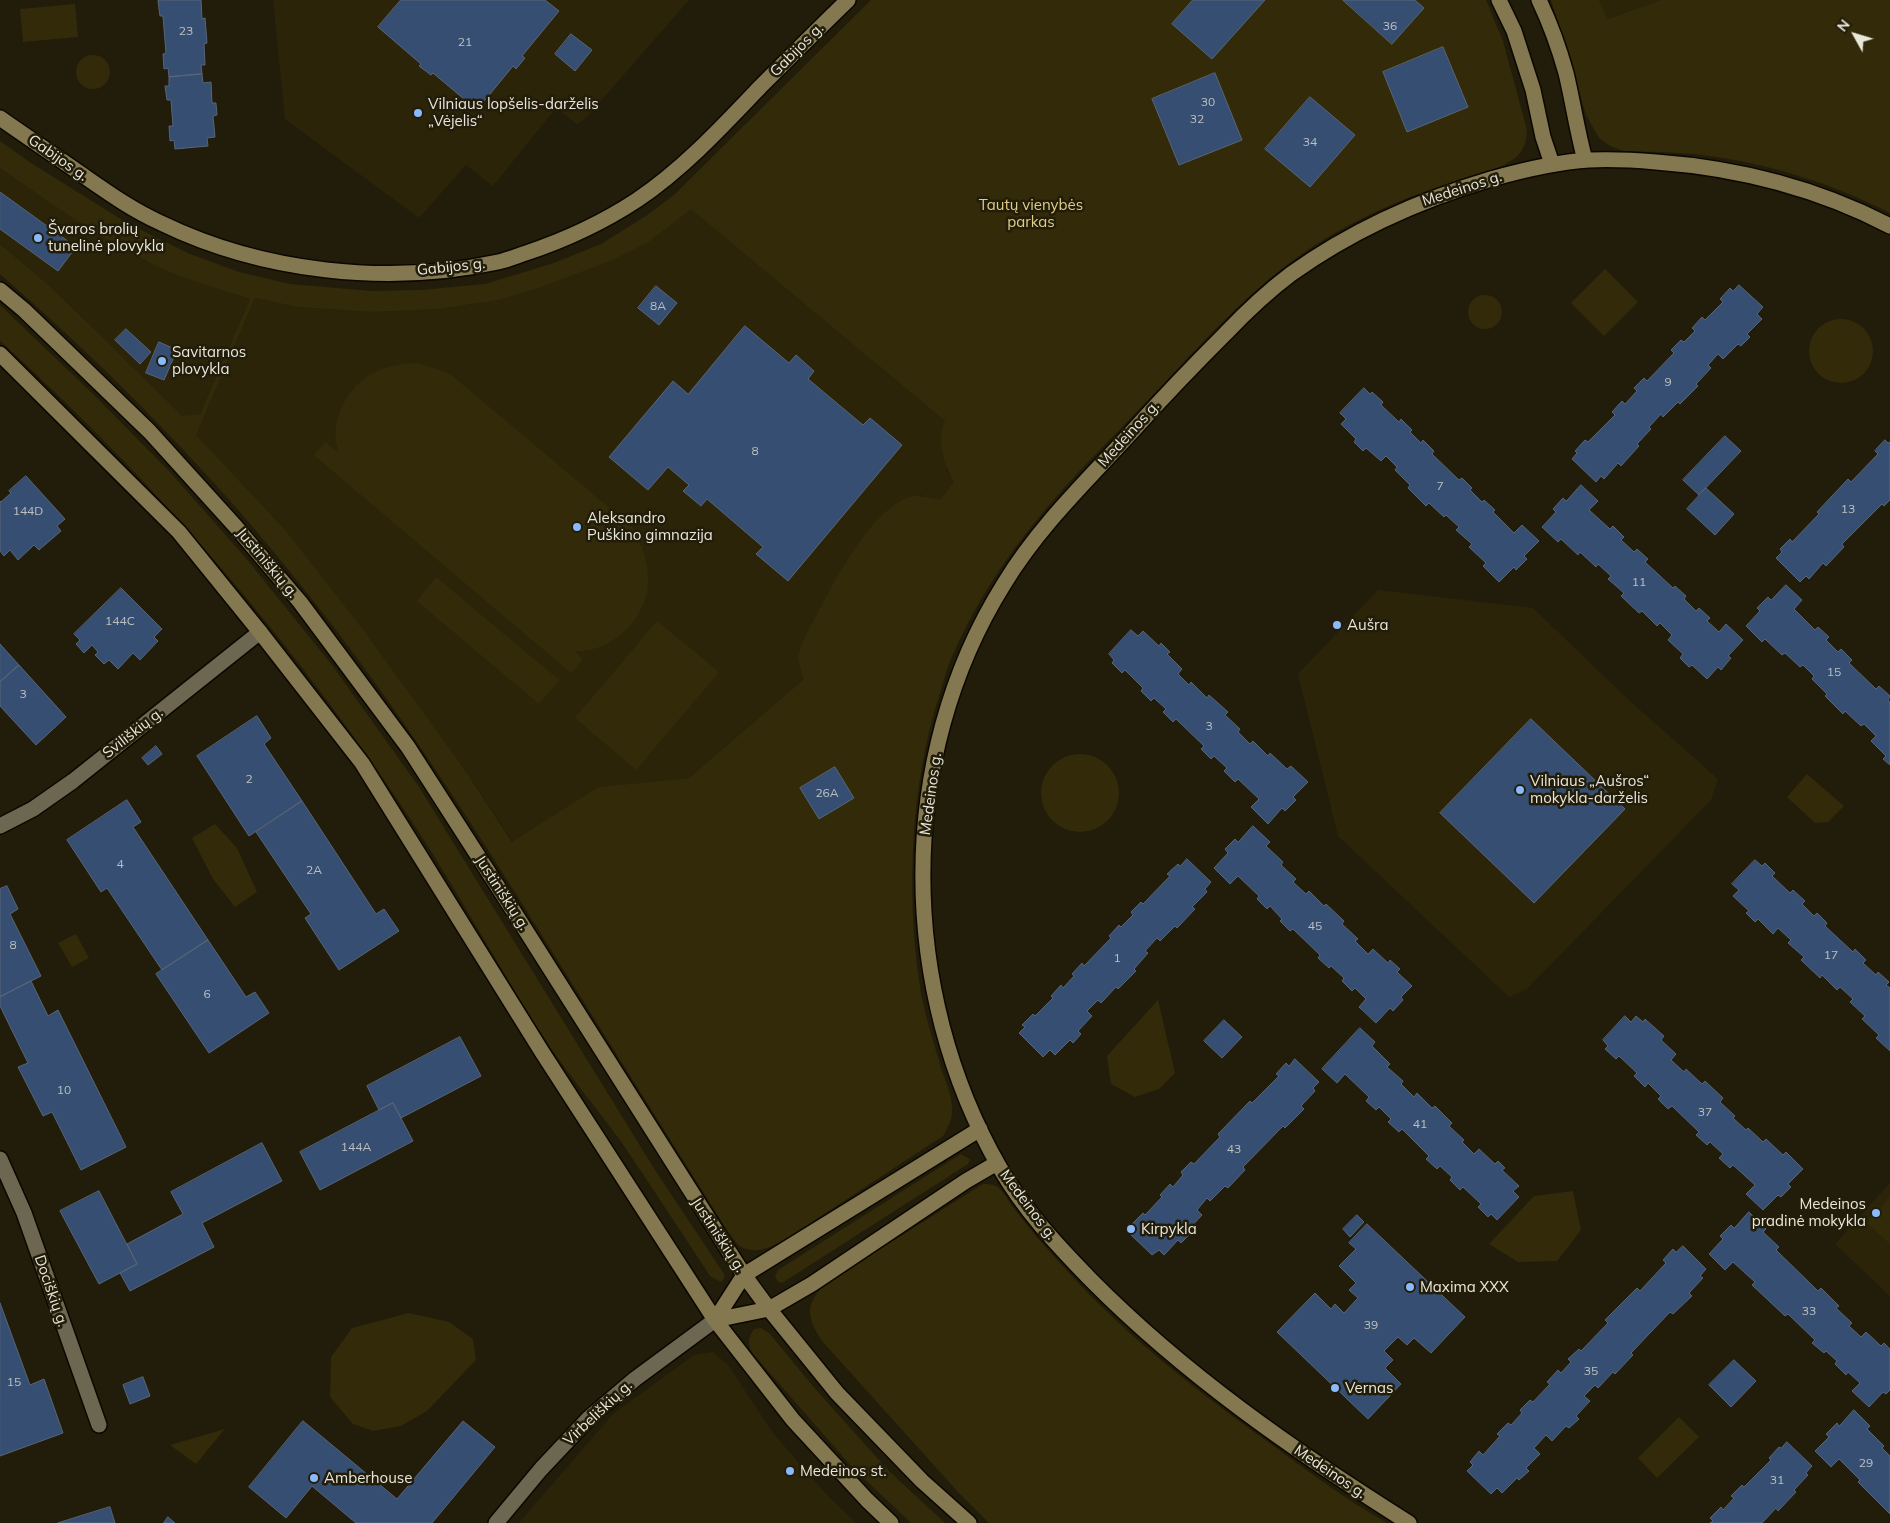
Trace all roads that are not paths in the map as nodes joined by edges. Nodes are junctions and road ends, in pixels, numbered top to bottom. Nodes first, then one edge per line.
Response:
1 (848, 0) edge
2 (1499, 0) edge
3 (1539, 0) edge
4 (0, 118) edge
5 (1585, 160) junction
6 (1552, 164) junction
7 (1890, 226) edge
8 (0, 290) edge
9 (0, 354) edge
10 (260, 632) junction
11 (0, 826) edge
12 (980, 1130) junction
13 (0, 1159) edge
14 (997, 1163) junction
15 (744, 1275) junction
16 (769, 1309) junction
17 (715, 1320) junction
18 (98, 1425) dead end
19 (496, 1523) edge
20 (891, 1523) edge
21 (969, 1523) edge
22 (1408, 1523) edge

1 - 4 street, Gabijos g.
2 - 6 street
3 - 5 street
5 - 6 street, Medeinos g.
5 - 7 street, Medeinos g.
6 - 12 street, Medeinos g.
8 - 15 street, Justiniškių g.
9 - 10 street
10 - 11 street, Sviliškių g.
10 - 17 street
12 - 14 street, Medeinos g.
12 - 15 street
13 - 18 street, Dociškių g.
14 - 16 street
14 - 22 street, Medeinos g.
15 - 16 street, Justiniškių g.
15 - 17 street
16 - 17 street
16 - 21 street, Justiniškių g.
17 - 19 street, Virbeliškių g.
17 - 20 street

